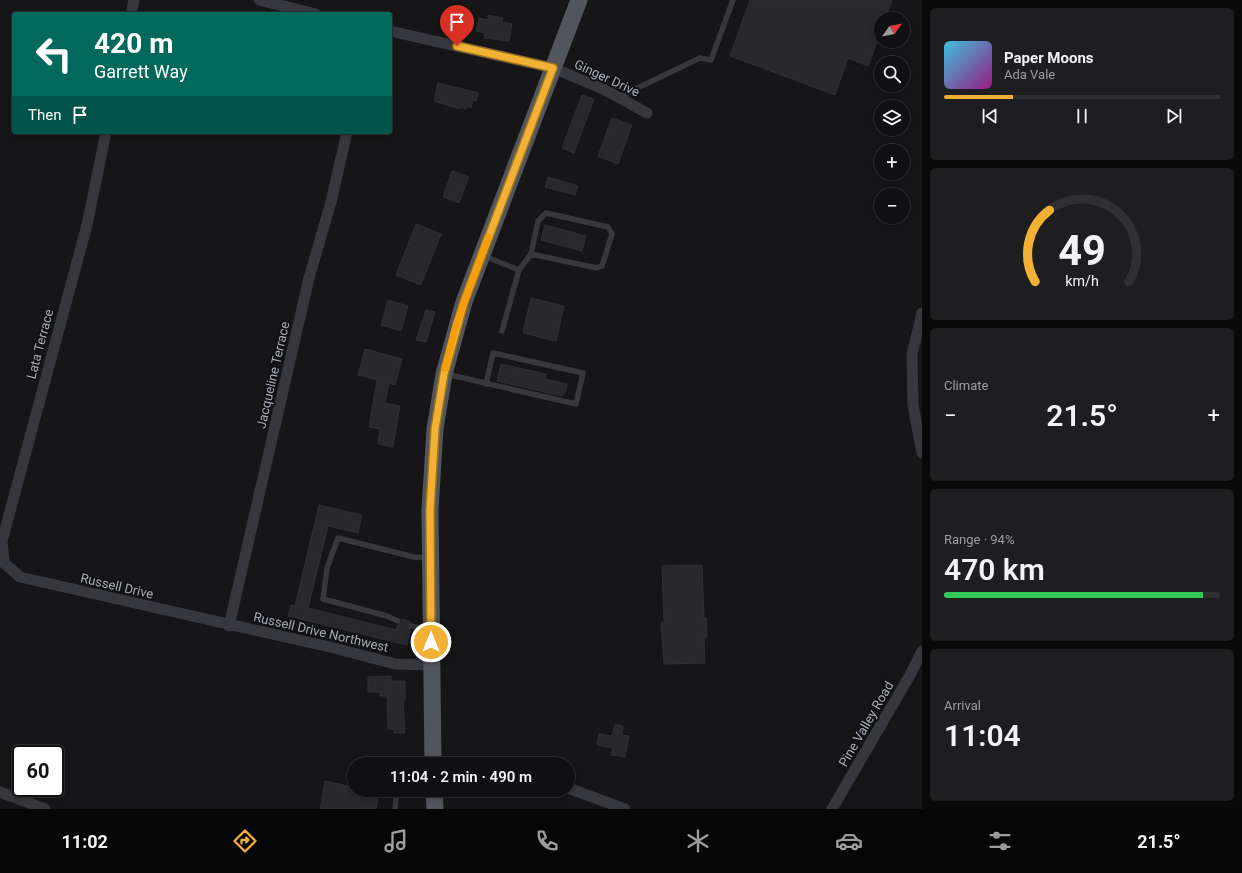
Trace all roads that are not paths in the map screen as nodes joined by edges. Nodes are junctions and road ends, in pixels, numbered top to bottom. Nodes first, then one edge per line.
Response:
1 (134, 0) edge
2 (259, 0) edge
3 (578, 0) edge
4 (733, 0) edge
5 (131, 12) edge
6 (308, 12) edge
7 (392, 31) edge
8 (553, 68) junction
9 (619, 97) junction
10 (647, 113) dead end
11 (106, 134) edge
12 (347, 134) edge
13 (531, 254) junction
14 (481, 255) junction
15 (519, 270) junction
16 (922, 312) edge
17 (502, 331) dead end
18 (444, 374) junction
19 (486, 384) junction
20 (922, 453) edge
21 (430, 559) junction
22 (4, 563) joint
23 (398, 621) dead end
24 (229, 626) junction
25 (411, 626) dead end
26 (431, 630) junction
27 (922, 651) edge
28 (431, 665) junction
29 (433, 757) edge
30 (575, 791) edge
31 (0, 792) edge
32 (397, 797) edge
33 (434, 797) edge
34 (45, 809) edge
35 (396, 809) edge
36 (435, 809) edge
37 (625, 809) edge
38 (832, 809) edge

1 - 5 street
2 - 6 street
3 - 8 main road
4 - 9 lane
7 - 8 street, Ginger Drive
8 - 9 street, Ginger Drive
8 - 14 main road
9 - 10 street, Ginger Drive
11 - 22 street, Lata Terrace
12 - 24 street, Jacqueline Terrace
13 - 13 lane
13 - 15 lane
14 - 15 lane
14 - 18 main road
15 - 17 lane
16 - 20 street
18 - 19 lane
18 - 21 main road
19 - 19 lane
21 - 23 lane
21 - 26 main road
22 - 24 street, Russell Drive
24 - 28 street, Russell Drive Northwest
25 - 26 lane
26 - 28 main road
27 - 38 street, Pine Valley Road
28 - 29 main road
30 - 37 street
31 - 34 street
32 - 35 lane
33 - 36 main road

